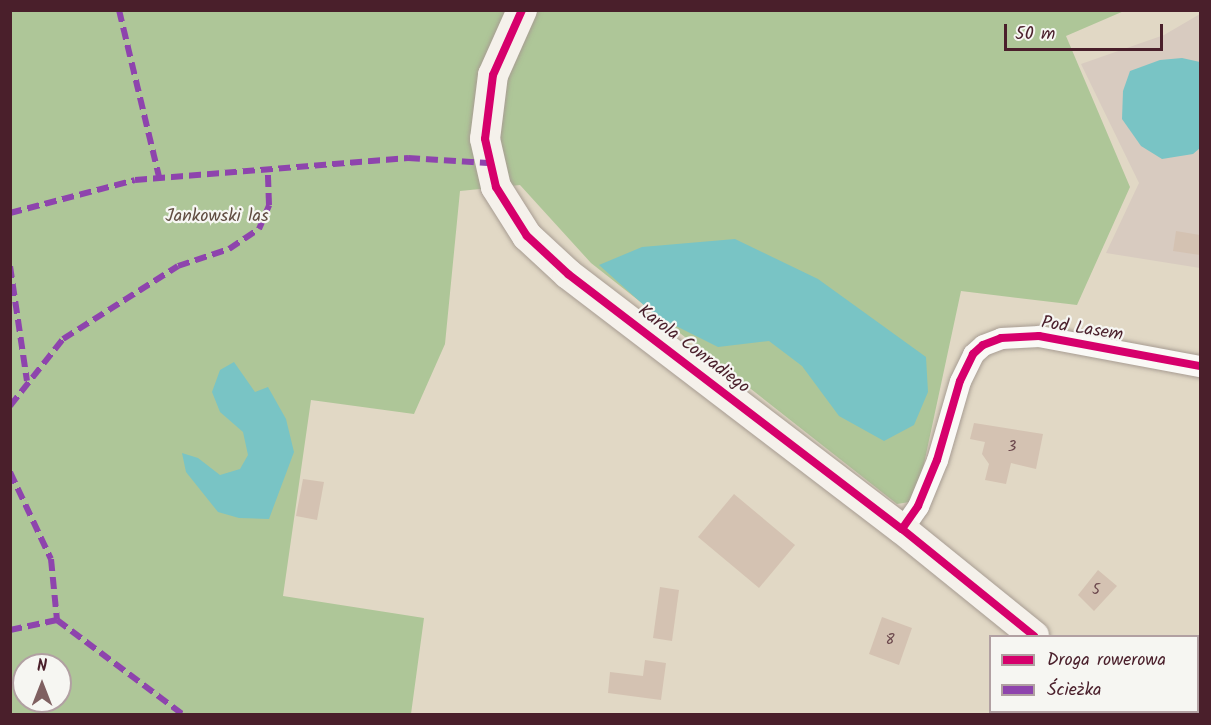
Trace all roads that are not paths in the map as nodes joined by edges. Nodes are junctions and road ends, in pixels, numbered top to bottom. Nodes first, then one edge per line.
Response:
1 (522, 10) edge
2 (1200, 366) edge
3 (902, 529) junction
4 (1033, 635) edge

1 - 3 street, Karola Conradiego
2 - 3 street, Pod Lasem
3 - 4 street, Karola Conradiego

